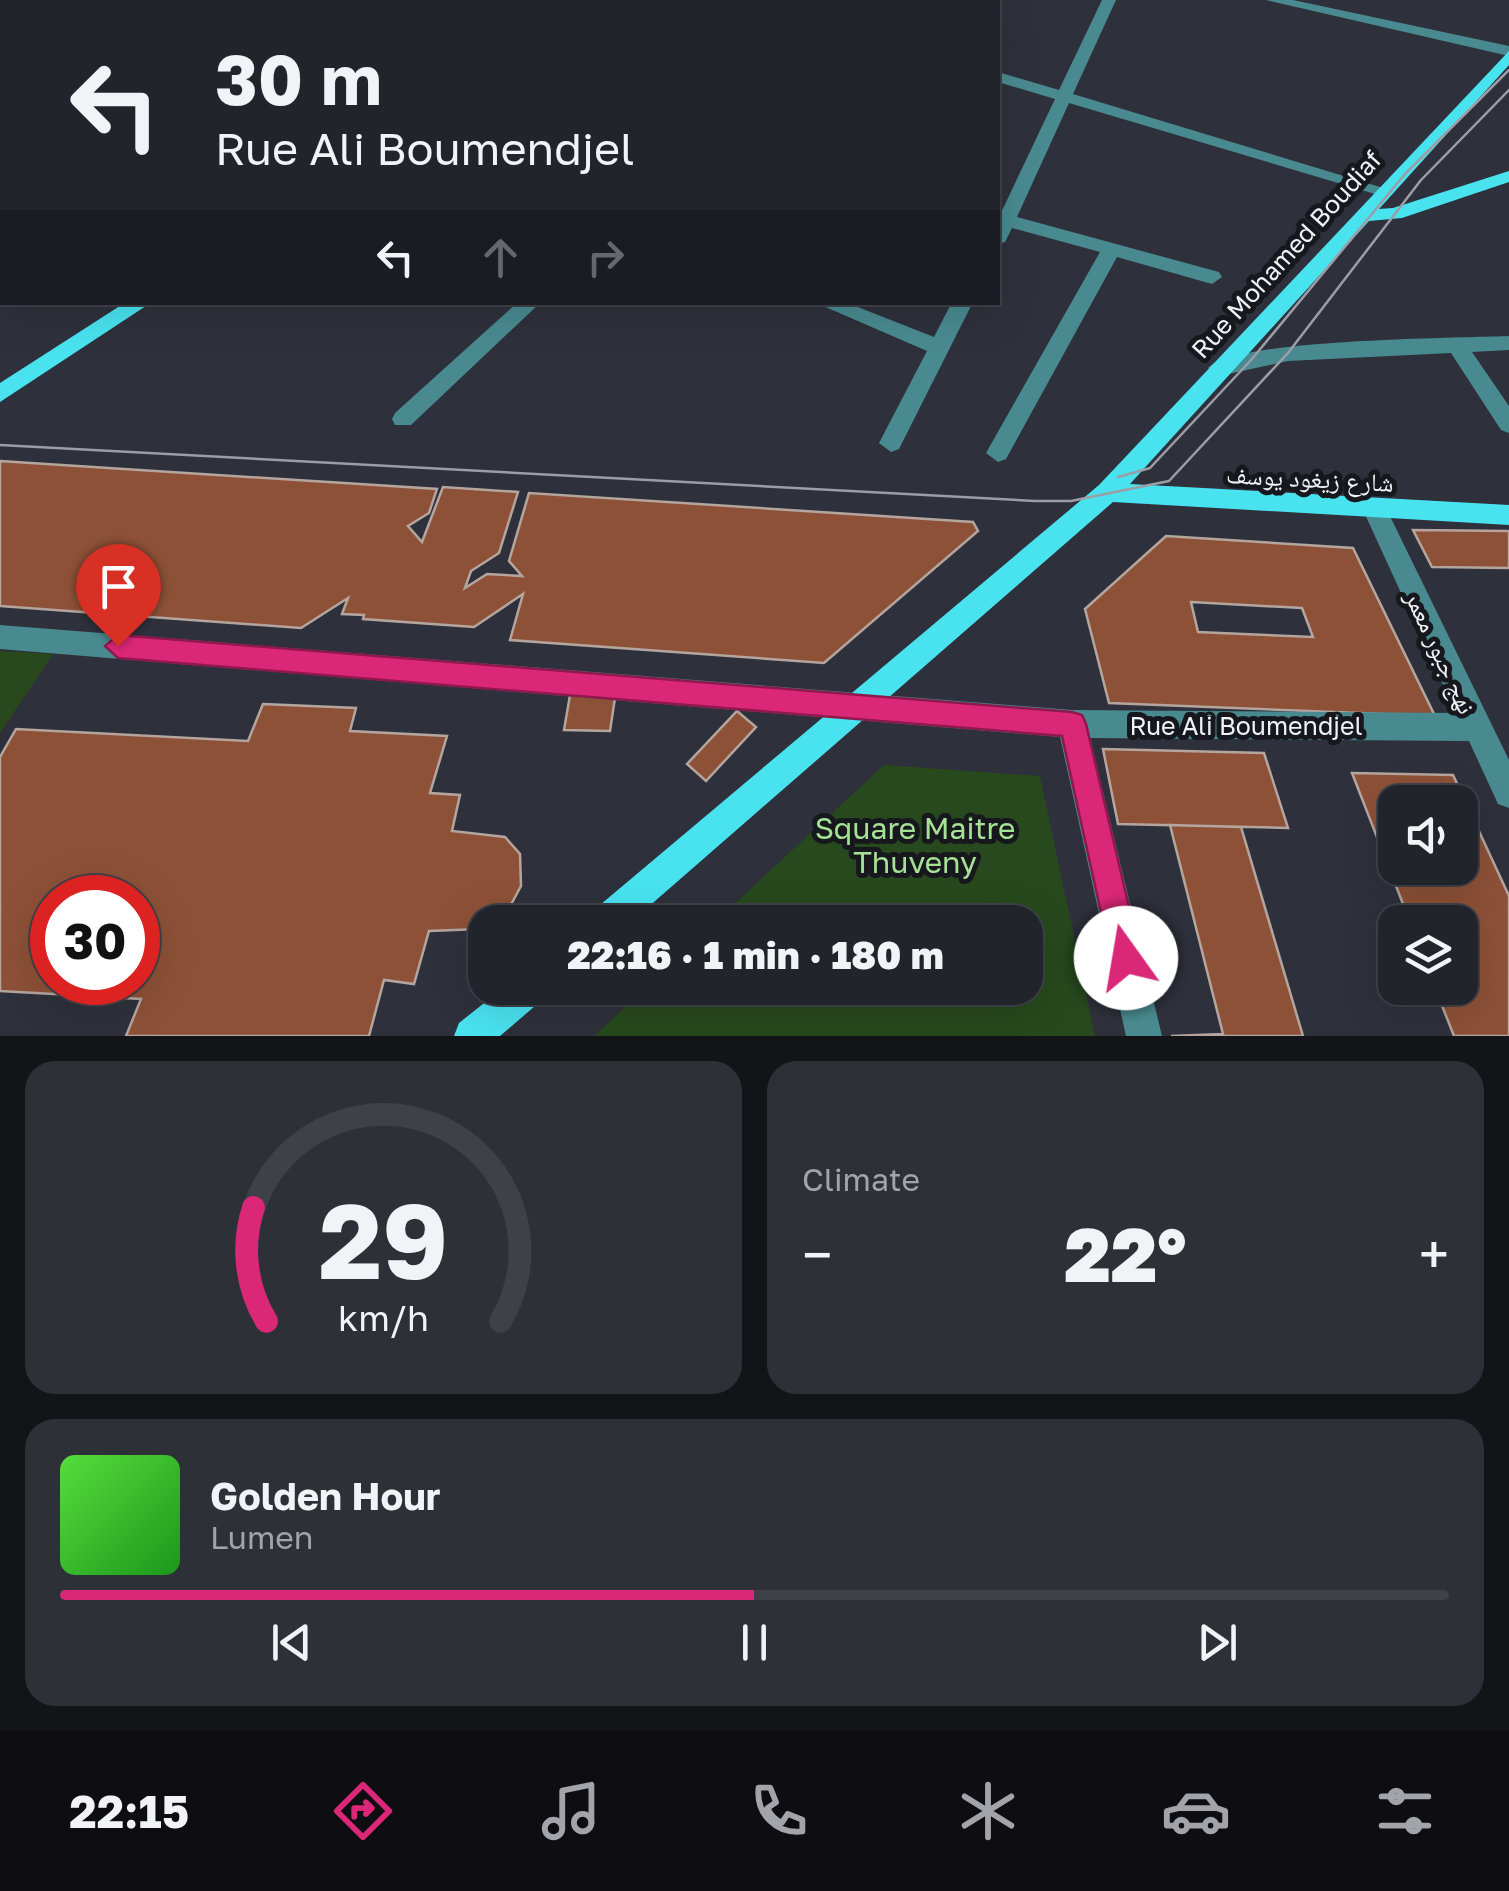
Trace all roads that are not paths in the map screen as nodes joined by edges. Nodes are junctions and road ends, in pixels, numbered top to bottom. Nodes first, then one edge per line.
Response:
1 (1109, 0) edge
2 (1272, 0) edge
3 (1318, 5) edge
4 (1509, 54) edge
5 (1000, 78) edge
6 (1063, 96) junction
7 (1509, 176) edge
8 (1382, 190) junction
9 (1362, 215) junction
10 (1002, 229) edge
11 (1111, 249) junction
12 (1212, 278) dead end
13 (137, 305) edge
14 (528, 305) edge
15 (832, 305) edge
16 (961, 305) edge
17 (1509, 343) edge
18 (938, 347) junction
19 (1460, 348) junction
20 (1220, 368) junction
21 (0, 394) edge
22 (402, 419) dead end
23 (1509, 424) edge
24 (891, 443) dead end
25 (998, 453) dead end
26 (1108, 492) junction
27 (1374, 510) junction
28 (1509, 515) edge
29 (0, 637) edge
30 (862, 706) junction
31 (1072, 724) junction
32 (1476, 727) junction
33 (1509, 793) edge
34 (626, 905) edge
35 (509, 1005) edge
36 (472, 1036) edge
37 (1144, 1036) edge

1 - 6 street
2 - 3 street
3 - 4 street
4 - 8 main road, Rue Mohamed Boudiaf
5 - 6 street
6 - 8 street
6 - 10 street
7 - 9 main road
8 - 9 main road, Rue Mohamed Boudiaf
9 - 20 main road, Rue Mohamed Boudiaf
10 - 11 street
11 - 12 street
11 - 25 street
13 - 21 main road
14 - 22 street
15 - 18 street
16 - 18 street
17 - 19 street
18 - 24 street
19 - 20 street
19 - 23 street
20 - 26 main road, Rue Mohamed Boudiaf
26 - 27 main road, شارع زيغود يوسف
26 - 30 main road, Rue Mohamed Boudiaf
27 - 28 main road, شارع زيغود يوسف
27 - 32 street, نهج جبور معمر
29 - 30 street, Rue Ali Boumendjel
30 - 31 street, Rue Ali Boumendjel
30 - 34 main road, Rue Mohamed Boudiaf
31 - 32 street, Rue Ali Boumendjel
31 - 37 street
32 - 33 street, نهج جبور معمر
35 - 36 main road

